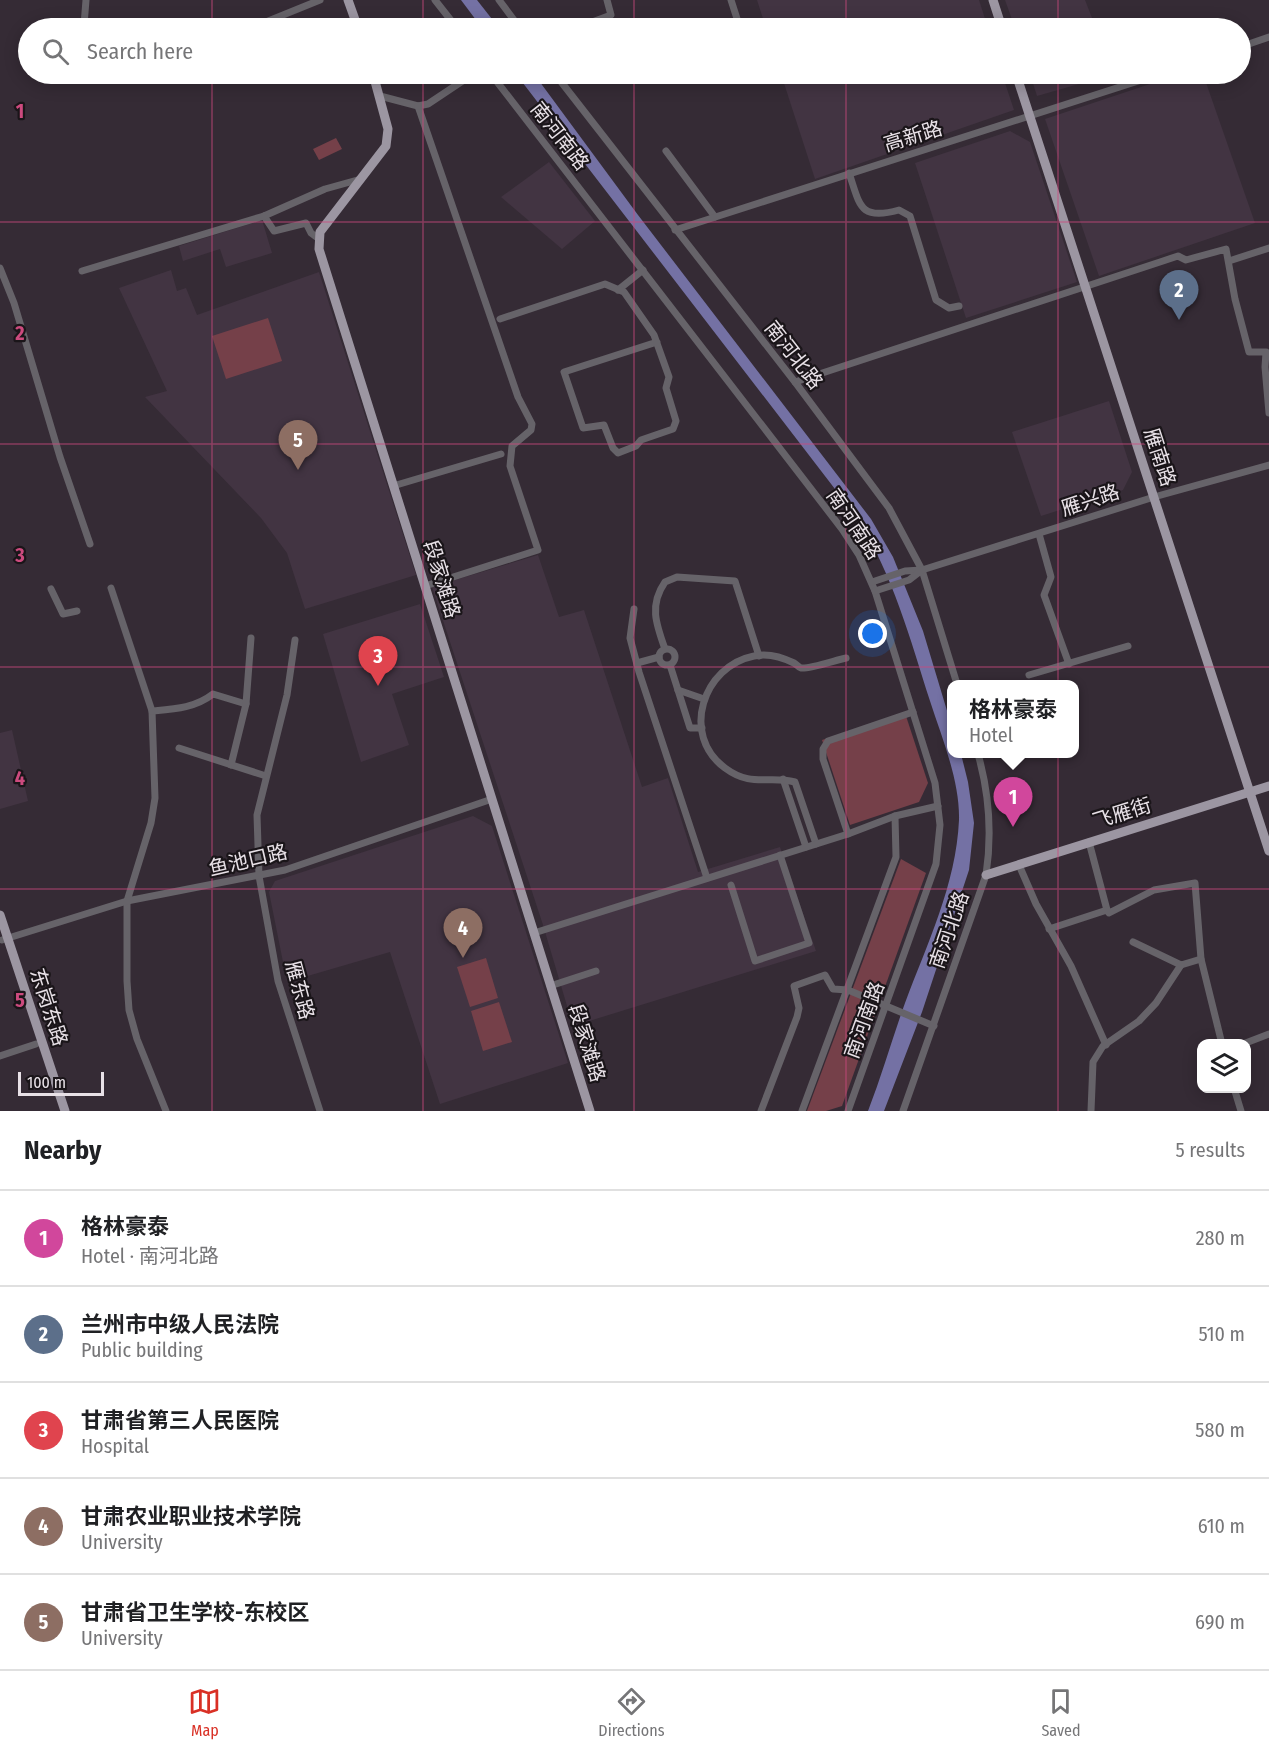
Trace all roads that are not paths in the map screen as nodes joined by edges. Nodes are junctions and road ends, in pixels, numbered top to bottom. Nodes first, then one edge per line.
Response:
1 (87, 0) edge
2 (320, 0) edge
3 (348, 0) edge
4 (435, 0) edge
5 (499, 0) edge
6 (607, 0) edge
7 (731, 0) edge
8 (993, 0) edge
9 (85, 18) edge
10 (276, 18) edge
11 (354, 18) edge
12 (449, 18) edge
13 (512, 18) edge
14 (603, 18) edge
15 (737, 18) edge
16 (999, 18) edge
17 (1269, 37) edge
18 (1251, 43) edge
19 (376, 84) edge
20 (457, 84) edge
21 (499, 84) edge
22 (563, 84) edge
23 (1019, 84) edge
24 (1131, 84) edge
25 (380, 96) junction
26 (418, 106) junction
27 (1030, 117) junction
28 (666, 151) dead end
29 (849, 173) junction
30 (361, 179) junction
31 (264, 216) junction
32 (715, 217) junction
33 (675, 230) junction
34 (319, 238) junction
35 (1269, 248) edge
36 (1229, 261) junction
37 (0, 268) edge
38 (643, 270) junction
39 (82, 271) dead end
40 (1086, 287) junction
41 (618, 290) junction
42 (959, 306) dead end
43 (500, 319) dead end
44 (657, 342) junction
45 (795, 382) junction
46 (1269, 413) edge
47 (501, 454) dead end
48 (1269, 465) edge
49 (393, 486) junction
50 (1154, 497) junction
51 (1039, 534) junction
52 (90, 544) dead end
53 (922, 570) junction
54 (872, 582) junction
55 (425, 586) junction
56 (111, 588) dead end
57 (51, 589) dead end
58 (875, 591) junction
59 (634, 609) dead end
60 (77, 611) dead end
61 (251, 638) dead end
62 (295, 640) dead end
63 (1128, 646) dead end
64 (665, 650) junction
65 (759, 656) junction
66 (659, 657) junction
67 (846, 658) dead end
68 (637, 663) junction
69 (1069, 664) junction
70 (670, 665) junction
71 (1029, 675) dead end
72 (956, 680) edge
73 (678, 690) junction
74 (704, 699) junction
75 (246, 704) junction
76 (152, 711) junction
77 (913, 712) junction
78 (702, 728) junction
79 (179, 748) dead end
80 (979, 758) edge
81 (231, 765) junction
82 (266, 776) junction
83 (783, 779) junction
84 (1269, 786) edge
85 (1250, 792) junction
86 (492, 799) junction
87 (938, 806) junction
88 (896, 816) junction
89 (848, 834) junction
90 (1089, 843) junction
91 (816, 844) junction
92 (806, 847) junction
93 (1269, 851) edge
94 (780, 855) junction
95 (1019, 865) junction
96 (986, 875) junction
97 (259, 876) junction
98 (707, 878) junction
99 (730, 885) dead end
100 (127, 901) junction
101 (1107, 910) junction
102 (0, 915) edge
103 (1048, 929) junction
104 (534, 933) junction
105 (3, 938) edge
106 (1133, 942) dead end
107 (1201, 959) junction
108 (1181, 965) junction
109 (596, 971) dead end
110 (550, 986) junction
111 (848, 990) junction
112 (886, 1008) junction
113 (934, 1026) junction
114 (1269, 1034) edge
115 (1221, 1039) edge
116 (1251, 1041) edge
117 (36, 1044) junction
118 (1106, 1044) junction
119 (0, 1056) edge
120 (1235, 1093) edge
121 (58, 1111) edge
122 (65, 1111) edge
123 (166, 1111) edge
124 (320, 1111) edge
125 (590, 1111) edge
126 (761, 1111) edge
127 (802, 1111) edge
128 (848, 1111) edge
129 (903, 1111) edge
130 (1091, 1111) edge
131 (1241, 1111) edge

1 - 9 street
2 - 10 street
3 - 11 main road
4 - 12 street
5 - 13 street
6 - 14 street
7 - 15 street
8 - 16 main road
17 - 18 street
19 - 25 main road
20 - 26 street
21 - 38 street, 南河南路
22 - 33 street, 南河北路
23 - 27 main road, 雁南路
24 - 27 street, 高新路
25 - 26 street
25 - 30 main road
26 - 55 street
27 - 29 street, 高新路
27 - 40 main road, 雁南路
28 - 32 street
29 - 32 street, 高新路
29 - 42 street
30 - 31 street
30 - 34 main road
31 - 34 street
31 - 39 street
32 - 33 street, 高新路
33 - 45 street, 南河北路
34 - 49 main road, 段家滩路
35 - 36 street
36 - 40 street
36 - 46 street
37 - 52 street
38 - 41 street
38 - 54 street, 南河南路
40 - 45 street
40 - 50 main road, 雁南路
41 - 43 street
41 - 44 street
44 - 44 street
45 - 53 street, 南河北路
47 - 49 street
48 - 50 street, 雁兴路
49 - 55 main road, 段家滩路
50 - 51 street, 雁兴路
50 - 85 main road, 雁南路
51 - 53 street, 雁兴路
51 - 69 street
53 - 54 street
53 - 58 street
53 - 72 street, 南河北路
54 - 58 street, 南河南路
55 - 86 main road, 段家滩路
56 - 76 street
57 - 60 street
58 - 77 street, 南河南路
59 - 68 street
61 - 75 street
62 - 82 street
63 - 69 street
64 - 65 street
64 - 66 street
64 - 70 street
65 - 67 street
65 - 74 street
66 - 68 street
66 - 70 street
68 - 98 street
69 - 71 street
70 - 73 street
73 - 74 street
73 - 78 street
74 - 78 street
75 - 76 street
75 - 81 street
76 - 100 street
77 - 87 street, 南河南路
77 - 89 street
78 - 83 street
79 - 81 street
80 - 96 street, 南河北路
81 - 82 street
82 - 97 street
83 - 91 street
83 - 92 street
84 - 85 main road, 飞雁街
85 - 90 main road, 飞雁街
85 - 93 main road, 雁南路
86 - 97 street, 鱼池口路
86 - 104 main road, 段家滩路
87 - 88 street
87 - 112 street, 南河南路
88 - 89 street
88 - 111 street
89 - 91 street
90 - 95 main road, 飞雁街
90 - 101 street
91 - 92 street
92 - 94 street
94 - 98 street
94 - 99 street
95 - 96 main road, 飞雁街
95 - 103 street
96 - 113 street, 南河北路
97 - 100 street, 鱼池口路
97 - 124 street, 雁东路
98 - 104 street
100 - 105 street, 鱼池口路
100 - 123 street
101 - 103 street
101 - 107 street
102 - 105 main road, 东岗东路
103 - 118 street
104 - 110 main road, 段家滩路
105 - 117 main road, 东岗东路
105 - 122 main road, 东岗东路
106 - 108 street
107 - 108 street
107 - 115 street
108 - 118 street
109 - 110 street
110 - 125 main road, 段家滩路
111 - 112 street
111 - 126 street
111 - 127 street
112 - 113 street
112 - 128 street, 南河南路
113 - 129 street, 南河北路
114 - 116 street
117 - 119 street
117 - 121 main road, 东岗东路
118 - 130 street
120 - 131 street

